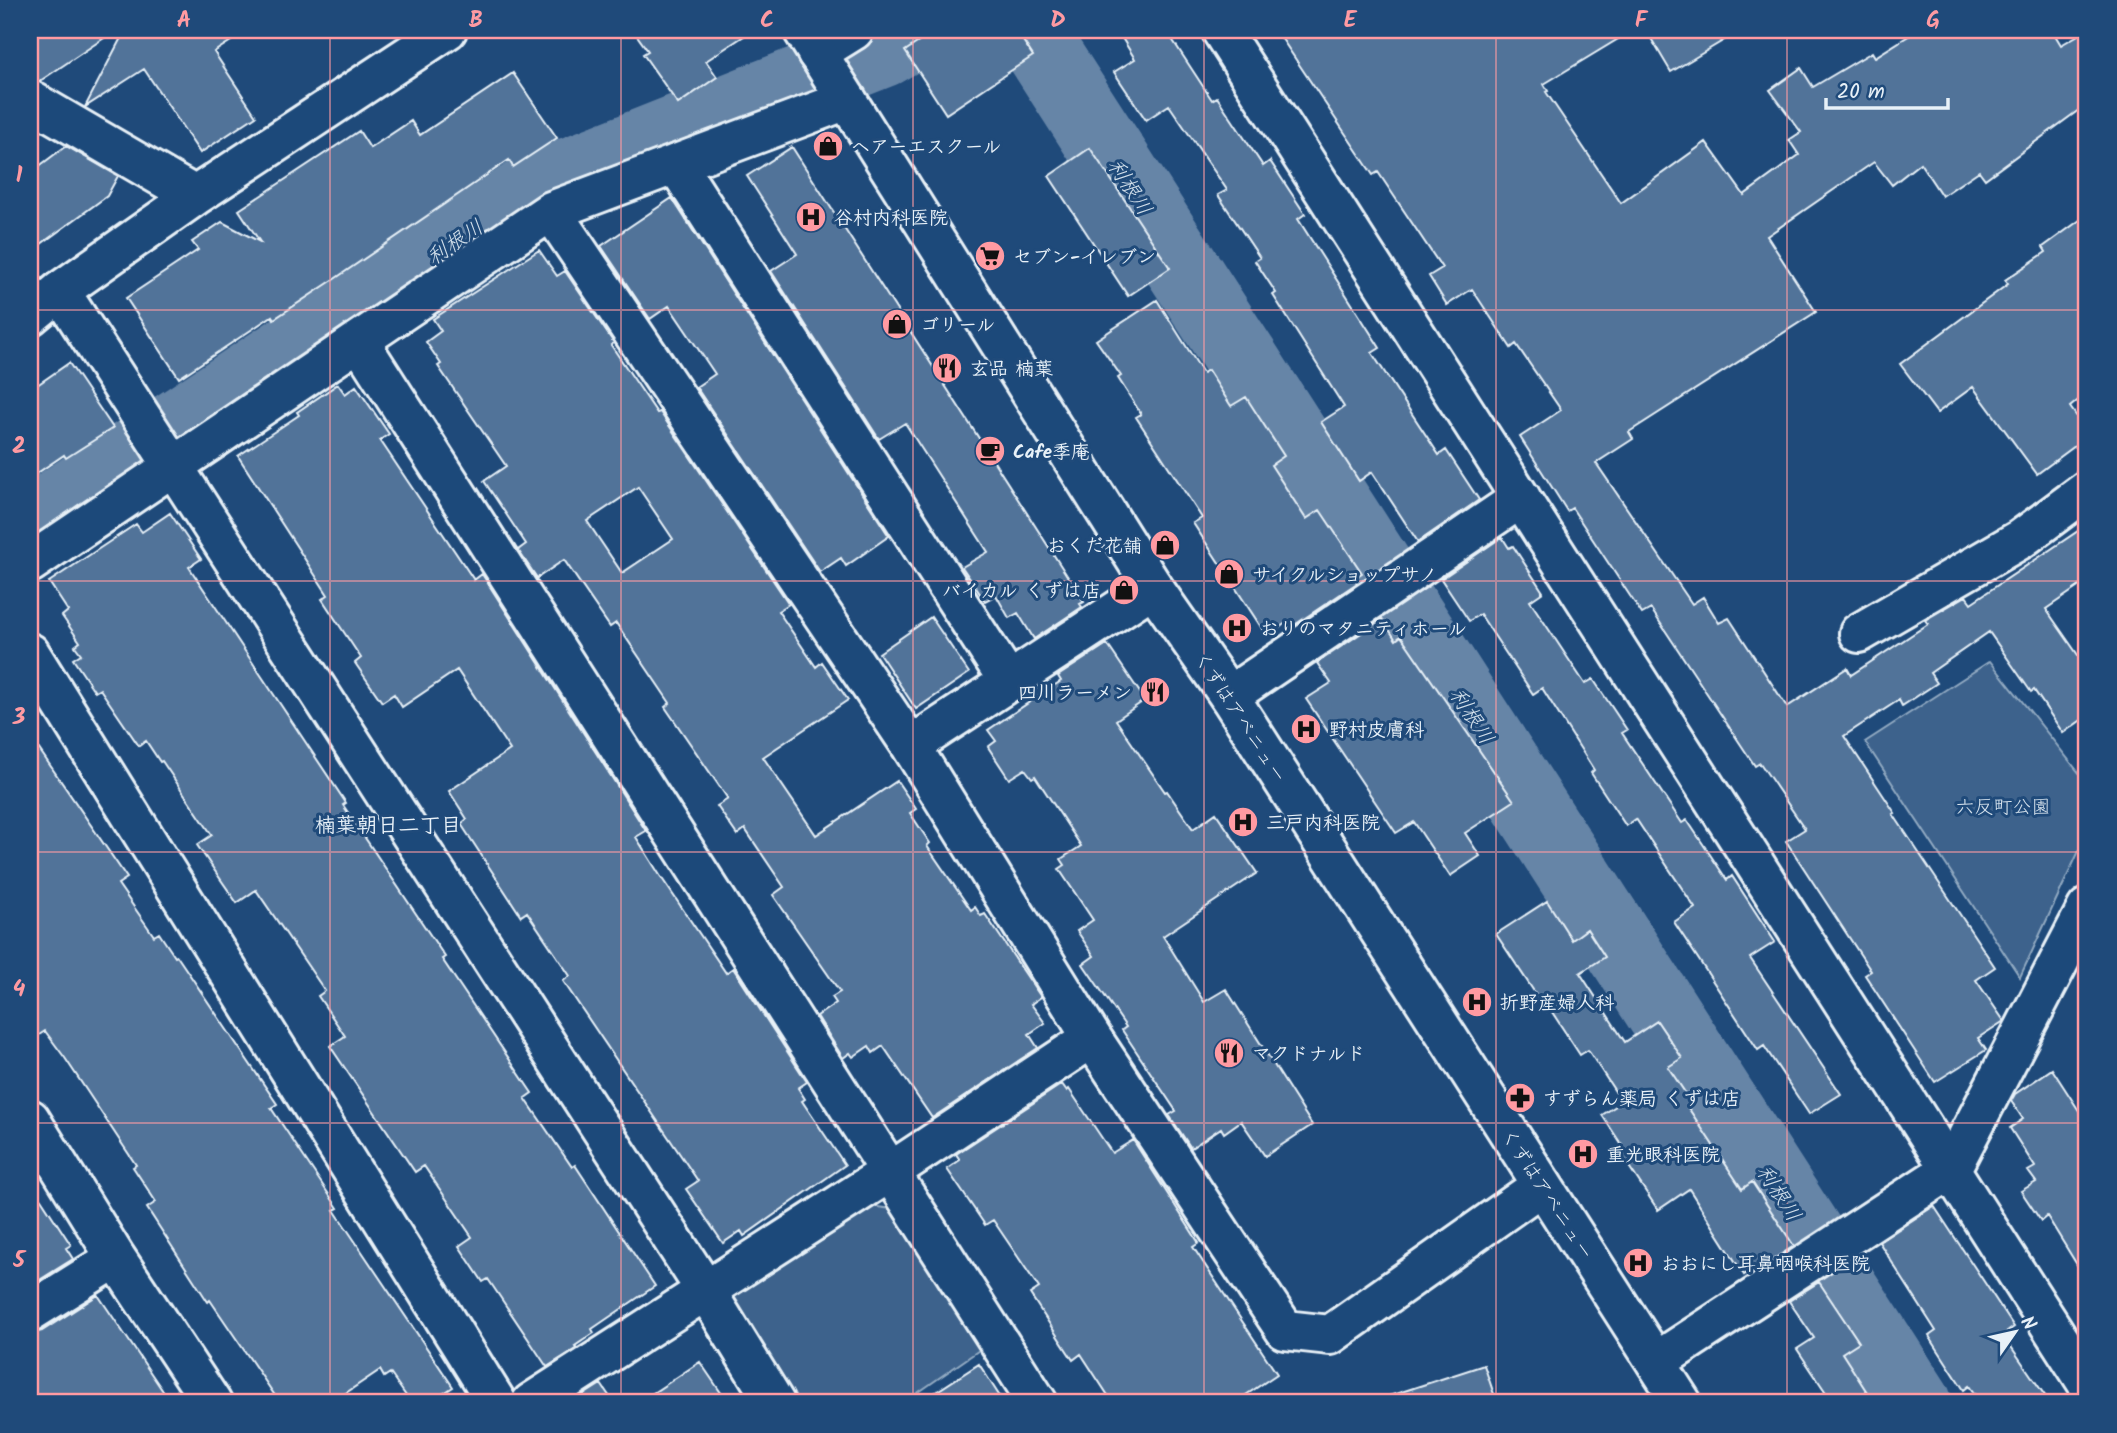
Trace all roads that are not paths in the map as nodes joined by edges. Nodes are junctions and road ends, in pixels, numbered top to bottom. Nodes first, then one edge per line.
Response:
1 (447, 30) edge
2 (854, 30) edge
3 (1221, 30) edge
4 (810, 41) edge
5 (30, 100) edge
6 (847, 100) junction
7 (676, 164) junction
8 (195, 196) junction
9 (551, 211) junction
10 (60, 291) junction
11 (30, 316) edge
12 (359, 341) junction
13 (174, 466) junction
14 (2087, 490) edge
15 (1521, 498) junction
16 (30, 563) edge
17 (1153, 587) junction
18 (1859, 633) dead end
19 (30, 653) edge
20 (1009, 682) junction
21 (1229, 696) junction
22 (911, 746) junction
23 (2087, 908) edge
24 (1092, 1038) junction
25 (30, 1119) edge
26 (1951, 1169) junction
27 (890, 1172) junction
28 (1542, 1185) junction
29 (116, 1258) junction
30 (706, 1291) junction
31 (30, 1311) edge
32 (1656, 1362) junction
33 (2087, 1382) edge
34 (212, 1403) edge
35 (497, 1403) edge
36 (531, 1403) edge
37 (775, 1403) edge
38 (1038, 1403) edge
39 (1682, 1403) edge

1 - 8 street
2 - 4 street
3 - 15 street
4 - 6 street, くずはアベニュー
5 - 8 street
6 - 7 street
6 - 17 street, くずはアベニュー
7 - 9 street
7 - 20 street
8 - 10 street
9 - 12 street
9 - 22 street
10 - 11 street
10 - 13 street
12 - 13 street
12 - 27 street
13 - 16 street
13 - 30 street
14 - 18 street
15 - 21 street
15 - 26 street
17 - 20 street
17 - 21 street, くずはアベニュー
19 - 35 street
20 - 22 street
21 - 28 street, くずはアベニュー
22 - 24 street
23 - 26 street
24 - 27 street
24 - 28 street
25 - 29 street
26 - 32 street
26 - 33 street
27 - 30 street
27 - 38 street
28 - 32 street, くずはアベニュー
29 - 31 street
29 - 34 street
30 - 36 street
30 - 37 street
32 - 39 street, くずはアベニュー

